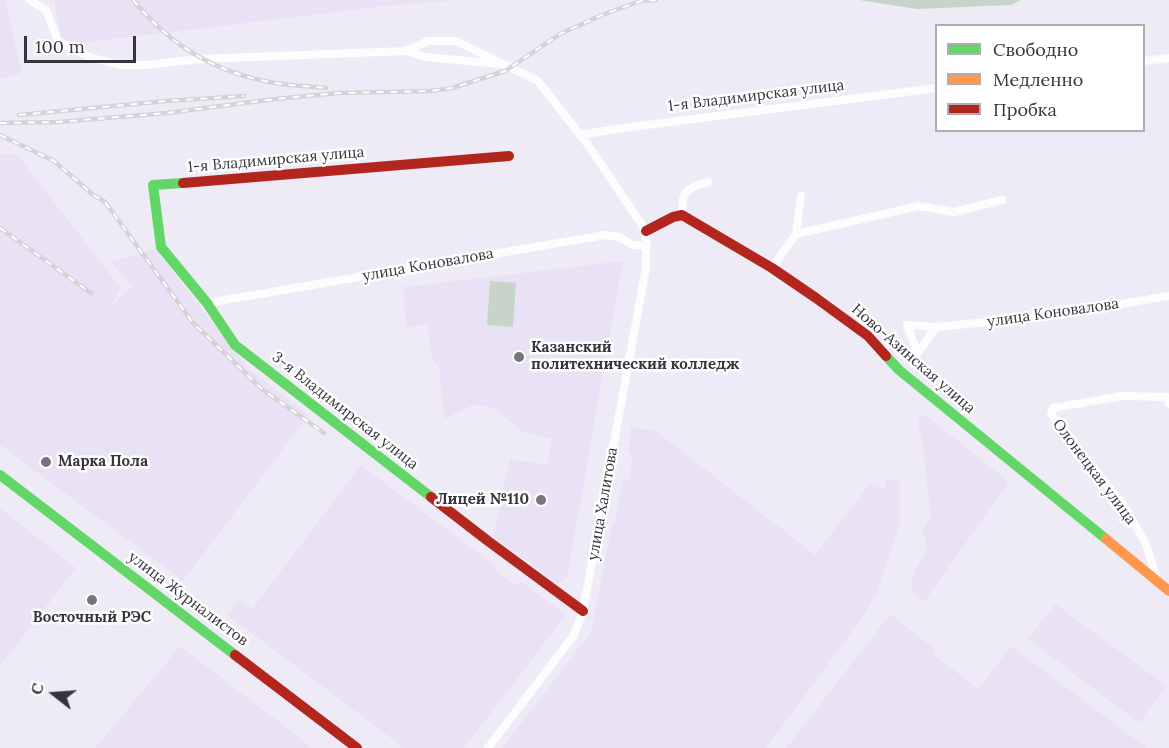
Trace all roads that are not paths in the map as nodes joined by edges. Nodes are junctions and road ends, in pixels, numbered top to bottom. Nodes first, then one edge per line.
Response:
1 (30, 0) edge
2 (406, 51) junction
3 (1169, 58) edge
4 (1145, 61) edge
5 (506, 65) junction
6 (935, 88) edge
7 (580, 135) junction
8 (508, 156) dead end
9 (708, 182) dead end
10 (153, 185) joint
11 (801, 196) dead end
12 (1002, 200) dead end
13 (681, 215) junction
14 (646, 231) junction
15 (796, 234) junction
16 (647, 246) junction
17 (772, 268) junction
18 (1169, 296) edge
19 (207, 303) junction
20 (936, 327) dead end
21 (1169, 404) edge
22 (0, 475) edge
23 (1158, 584) junction
24 (1169, 591) edge
25 (584, 612) junction
26 (357, 748) edge
27 (488, 748) edge

1 - 2 street
2 - 5 street
2 - 5 street
3 - 4 street
5 - 7 street
6 - 7 street, 1-я Владимирская улица
7 - 14 street
8 - 10 street, 1-я Владимирская улица
9 - 13 street
10 - 19 street, 3-я Владимирская улица
11 - 15 street
12 - 15 street
13 - 14 street
13 - 17 street, Ново-Азинская улица
14 - 16 street, улица Халитова
15 - 17 street
16 - 19 street, улица Коновалова
16 - 25 street, улица Халитова
17 - 23 street, Ново-Азинская улица
18 - 20 street, улица Коновалова
19 - 25 street, 3-я Владимирская улица
21 - 23 street, Олонецкая улица
22 - 26 street, улица Журналистов
23 - 24 street, Ново-Азинская улица
25 - 27 street, улица Халитова

